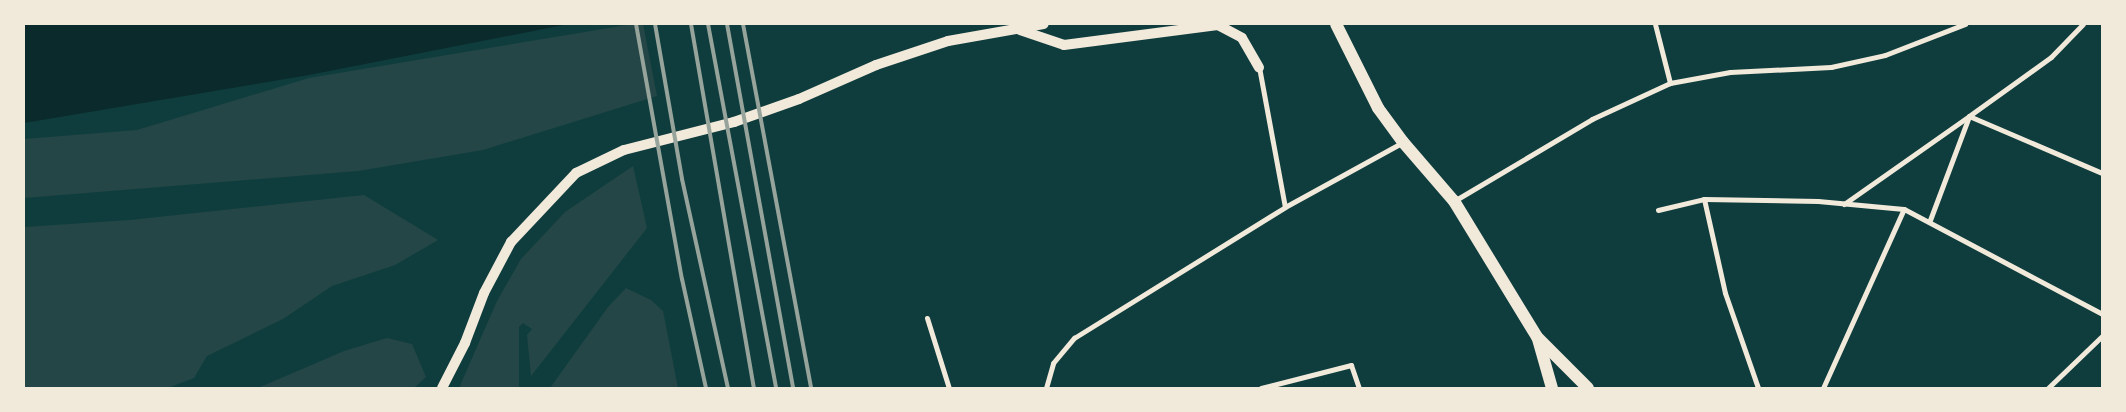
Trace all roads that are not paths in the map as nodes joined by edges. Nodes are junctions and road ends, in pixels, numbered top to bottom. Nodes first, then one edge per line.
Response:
1 (1044, 24) edge
2 (1336, 24) edge
3 (1655, 24) edge
4 (1965, 24) edge
5 (2083, 24) edge
6 (1019, 29) junction
7 (1259, 67) joint
8 (1670, 84) junction
9 (1969, 116) junction
10 (1403, 142) junction
11 (2102, 173) edge
12 (1704, 199) junction
13 (1454, 201) junction
14 (1844, 204) junction
15 (1285, 206) junction
16 (1904, 209) junction
17 (1658, 210) dead end
18 (1930, 220) junction
19 (2102, 314) edge
20 (927, 318) dead end
21 (1537, 336) junction
22 (2102, 336) edge
23 (442, 388) edge
24 (949, 388) edge
25 (1046, 388) edge
26 (1261, 388) edge
27 (1359, 388) edge
28 (1552, 388) edge
29 (1588, 388) edge
30 (1758, 388) edge
31 (1823, 388) edge
32 (2048, 388) edge

1 - 6 main road
2 - 10 main road
3 - 8 street
4 - 8 street
5 - 9 street
6 - 7 main road
6 - 23 main road
7 - 15 street
8 - 13 street
9 - 11 street
9 - 14 street
9 - 18 street
10 - 13 main road
10 - 15 street
12 - 14 street
12 - 17 street
12 - 30 street
13 - 21 main road
14 - 16 street
15 - 25 street
16 - 18 street
16 - 31 street
18 - 19 street
20 - 24 street
21 - 28 main road
21 - 29 main road
22 - 32 street
26 - 27 street

